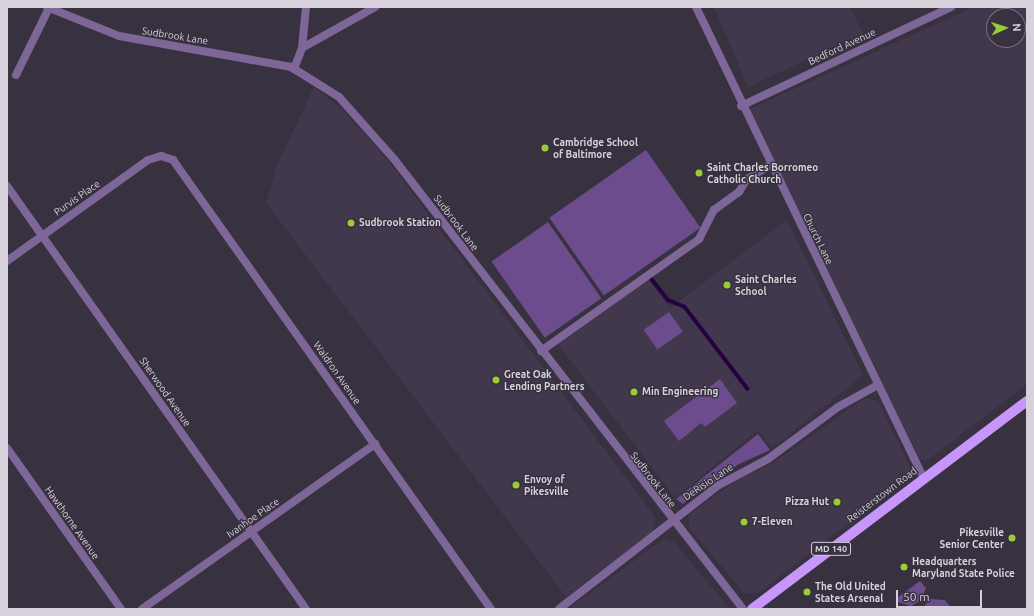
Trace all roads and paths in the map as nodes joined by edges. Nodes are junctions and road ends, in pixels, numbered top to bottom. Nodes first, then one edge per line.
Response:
1 (306, 7) edge
2 (375, 7) edge
3 (696, 7) edge
4 (951, 7) edge
5 (48, 8) edge
6 (302, 48) junction
7 (294, 69) junction
8 (16, 75) dead end
9 (742, 106) junction
10 (161, 156) joint
11 (770, 165) junction
12 (7, 186) edge
13 (42, 235) junction
14 (7, 261) edge
15 (541, 351) junction
16 (878, 385) junction
17 (1027, 401) edge
18 (375, 444) junction
19 (7, 448) edge
20 (924, 478) junction
21 (673, 522) junction
22 (252, 532) junction
23 (121, 609) edge
24 (142, 609) edge
25 (306, 609) edge
26 (491, 609) edge
27 (559, 609) edge
28 (743, 609) edge
29 (752, 609) edge

1 - 6 street
2 - 6 street
3 - 9 street, Church Lane
4 - 9 street, Bedford Avenue
5 - 7 street, Sudbrook Lane
5 - 8 street
6 - 7 street
7 - 15 street, Sudbrook Lane
9 - 11 street, Church Lane
10 - 13 street, Purvis Place
10 - 18 street, Waldron Avenue
11 - 15 street
11 - 16 street, Church Lane
12 - 13 street, Sherwood Avenue
13 - 14 street, Purvis Place
13 - 22 street, Sherwood Avenue
15 - 21 street, Sudbrook Lane
16 - 20 street, Church Lane
16 - 21 street, DeRisio Lane
17 - 20 main road, Reisterstown Road / MD 140
18 - 22 street, Ivanhoe Place
18 - 26 street, Waldron Avenue
19 - 23 street, Hawthorne Avenue
20 - 29 main road, Reisterstown Road / MD 140
21 - 27 street, DeRisio Lane
21 - 28 street, Sudbrook Lane
22 - 24 street, Ivanhoe Place
22 - 25 street, Sherwood Avenue

